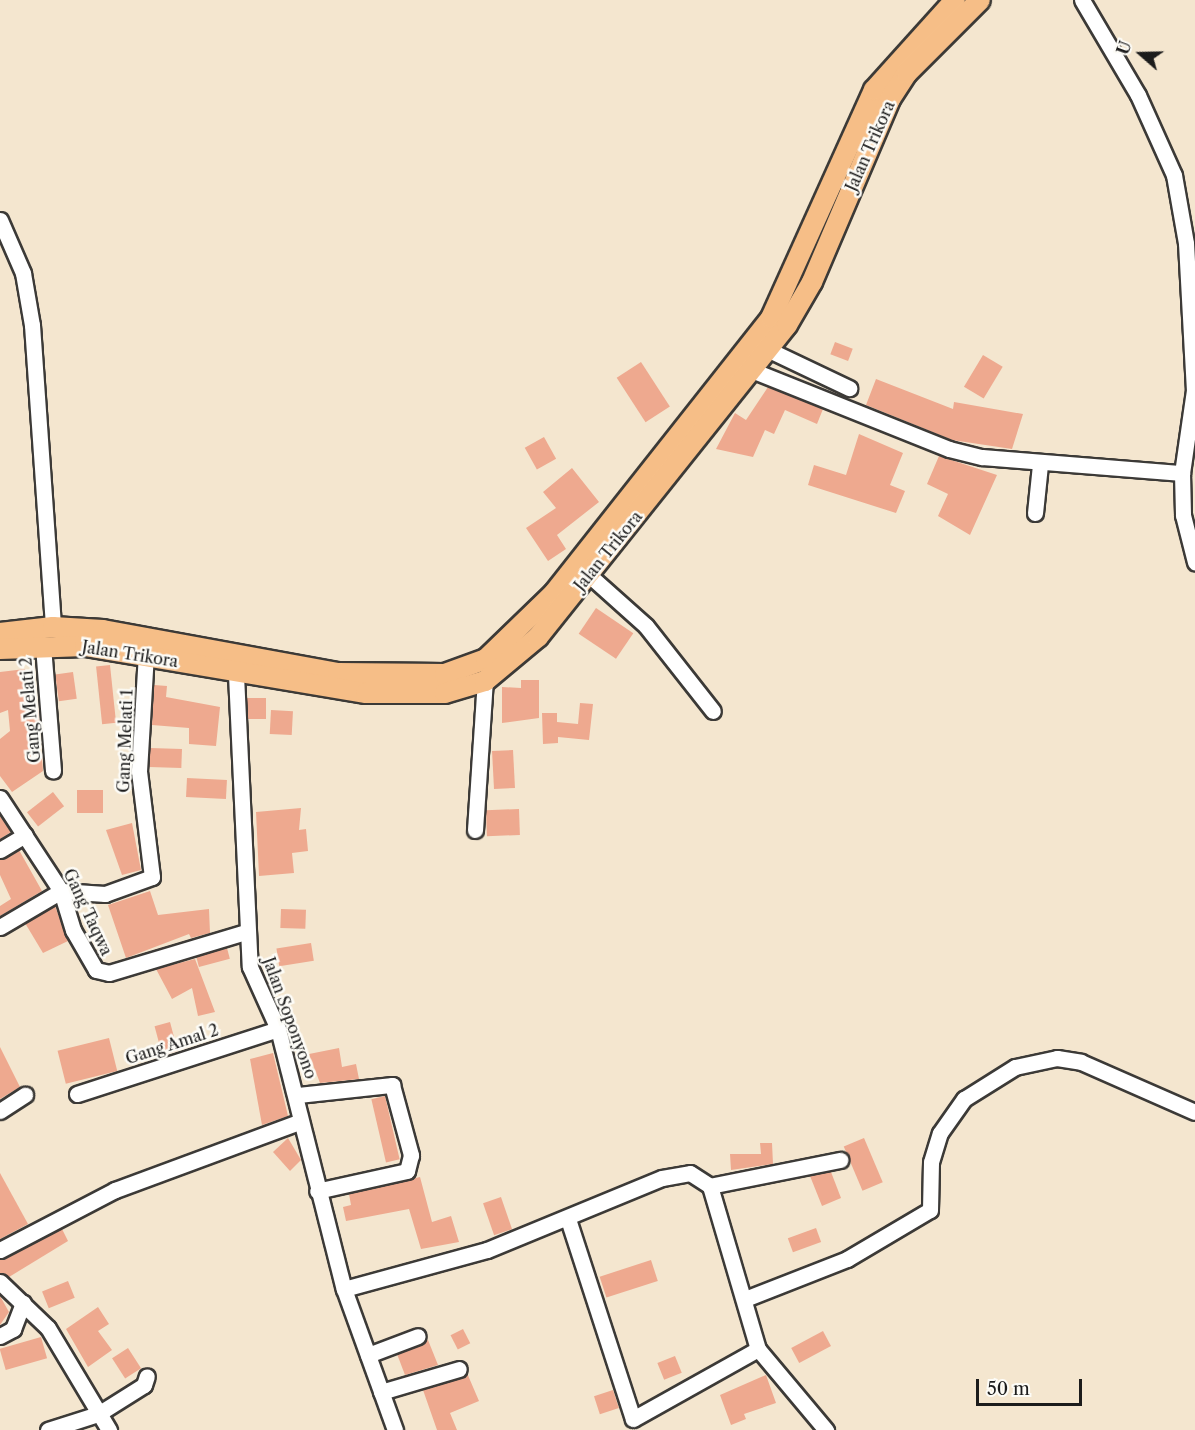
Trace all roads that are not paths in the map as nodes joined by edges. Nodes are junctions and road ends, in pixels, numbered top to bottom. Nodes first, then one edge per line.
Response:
1 (955, 0) edge
2 (980, 0) edge
3 (1082, 0) edge
4 (0, 220) edge
5 (769, 350) junction
6 (754, 370) junction
7 (849, 388) dead end
8 (1040, 465) junction
9 (1182, 473) junction
10 (1035, 513) dead end
11 (621, 521) junction
12 (1195, 562) edge
13 (589, 575) junction
14 (53, 627) junction
15 (0, 633) edge
16 (43, 646) junction
17 (0, 649) edge
18 (146, 654) junction
19 (236, 675) junction
20 (485, 681) junction
21 (713, 711) dead end
22 (53, 771) dead end
23 (0, 798) edge
24 (475, 830) dead end
25 (25, 835) junction
26 (0, 850) edge
27 (61, 891) junction
28 (0, 927) edge
29 (246, 932) junction
30 (278, 1029) junction
31 (77, 1094) dead end
32 (25, 1095) dead end
33 (298, 1095) junction
34 (0, 1111) edge
35 (1195, 1112) edge
36 (299, 1122) junction
37 (840, 1160) dead end
38 (710, 1186) junction
39 (317, 1191) junction
40 (568, 1220) junction
41 (0, 1250) edge
42 (0, 1282) edge
43 (344, 1289) junction
44 (745, 1299) junction
45 (23, 1303) junction
46 (0, 1336) edge
47 (418, 1336) dead end
48 (758, 1349) junction
49 (368, 1355) junction
50 (459, 1369) dead end
51 (147, 1376) dead end
52 (381, 1392) junction
53 (98, 1414) junction
54 (633, 1424) edge
55 (48, 1430) edge
56 (109, 1430) edge
57 (394, 1430) edge
58 (826, 1430) edge

1 - 11 main road, Jalan Trikora
2 - 5 main road, Jalan Trikora
3 - 9 street
4 - 14 street
5 - 6 main road, Jalan Trikora
5 - 7 street
6 - 8 street
6 - 11 main road, Jalan Trikora
8 - 9 street
8 - 10 street
9 - 12 street
11 - 13 main road, Jalan Trikora
11 - 14 main road, Jalan Trikora
13 - 20 main road, Jalan Trikora
13 - 21 street
14 - 15 main road, Jalan Trikora
16 - 17 main road, Jalan Trikora
16 - 18 main road, Jalan Trikora
16 - 22 street, Gang Melati 2
18 - 19 main road, Jalan Trikora
18 - 27 street, Gang Melati 1
19 - 20 main road, Jalan Trikora
19 - 29 street, Jalan Soponyono
20 - 24 street
23 - 25 street, Gang Taqwa
25 - 26 street
25 - 27 street, Gang Taqwa
27 - 28 street
27 - 29 street, Gang Taqwa
29 - 30 street, Jalan Soponyono
30 - 31 street, Gang Amal 2
30 - 33 street, Jalan Soponyono
32 - 34 street
33 - 36 street, Jalan Soponyono
33 - 39 street
35 - 44 street
36 - 39 street, Jalan Soponyono
36 - 41 street
37 - 38 street
38 - 40 street
38 - 44 street
39 - 43 street, Jalan Soponyono
40 - 43 street
40 - 54 street
42 - 45 street
43 - 49 street, Jalan Soponyono
44 - 48 street
45 - 46 street
45 - 53 street
47 - 49 street
48 - 54 street
48 - 58 street
49 - 52 street, Jalan Soponyono
50 - 52 street
51 - 53 street
52 - 57 street, Jalan Soponyono
53 - 55 street
53 - 56 street

